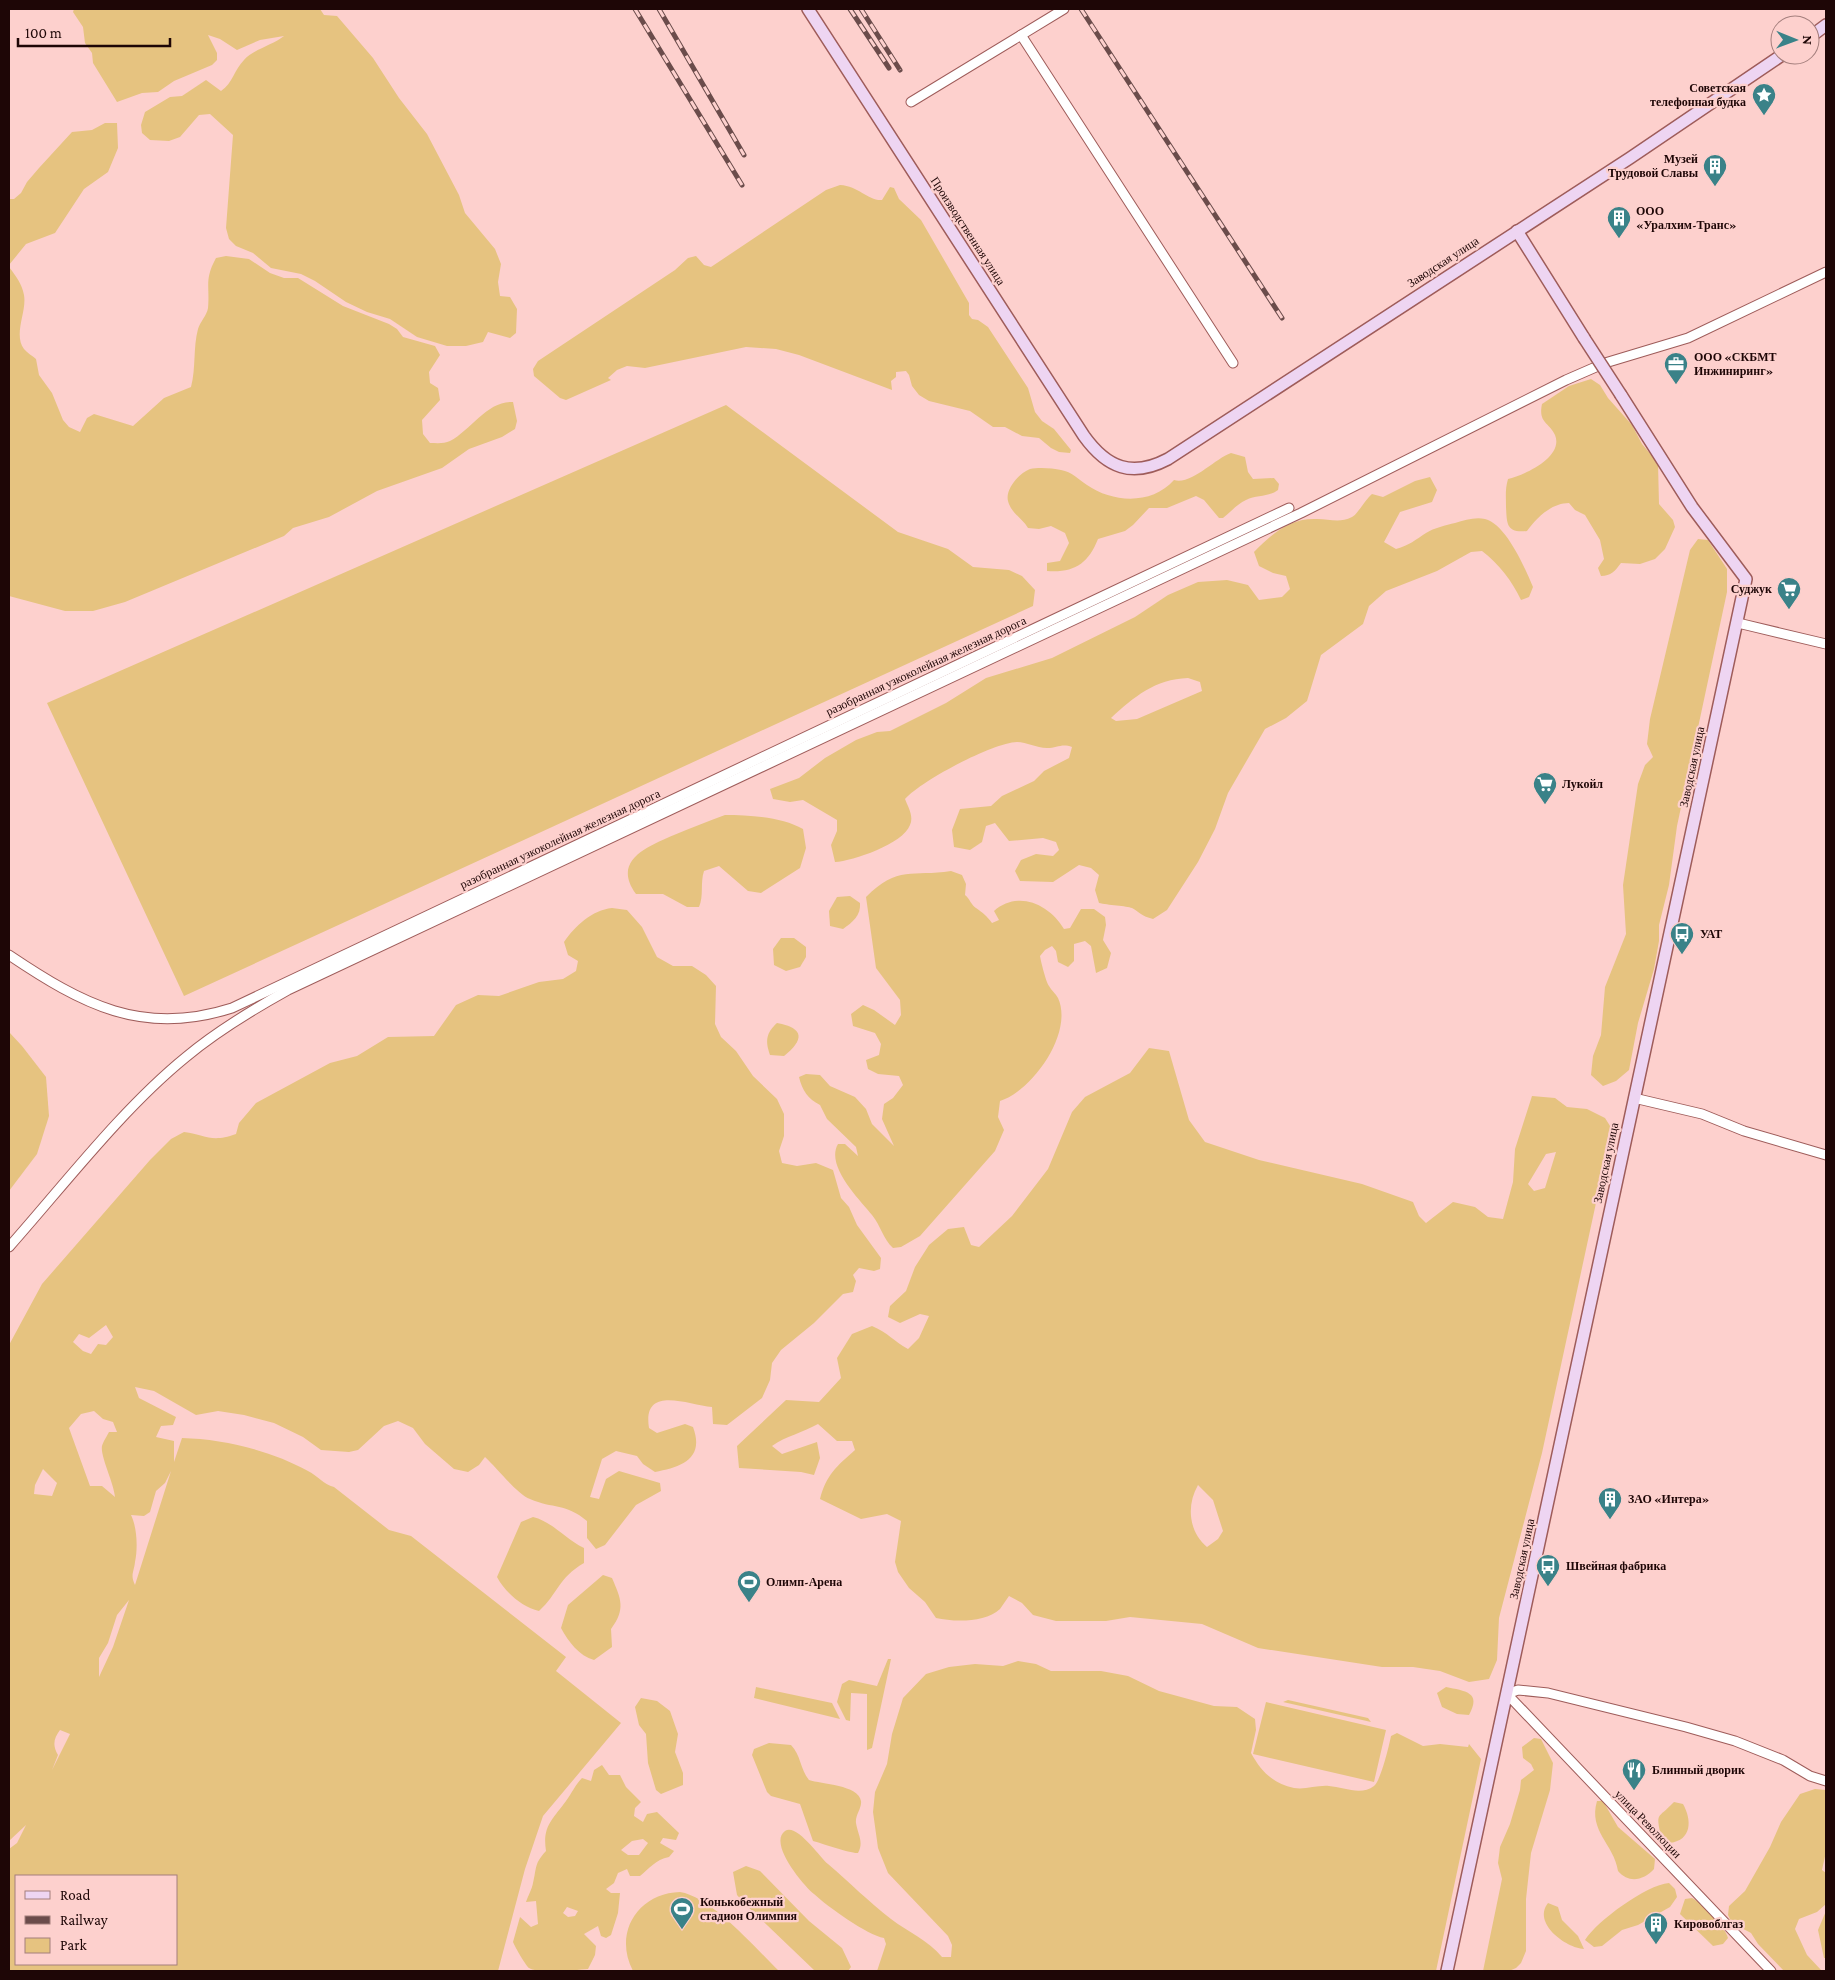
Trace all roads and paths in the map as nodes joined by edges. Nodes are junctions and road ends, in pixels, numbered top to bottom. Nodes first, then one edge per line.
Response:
1 (808, 9) edge
2 (1064, 9) edge
3 (1021, 35) junction
4 (1770, 63) edge
5 (911, 102) dead end
6 (1517, 231) junction
7 (1826, 272) edge
8 (1233, 363) dead end
9 (1111, 463) joint
10 (1289, 508) dead end
11 (1219, 550) junction
12 (1116, 590) junction
13 (1738, 623) junction
14 (1826, 644) edge
15 (9, 955) edge
16 (1634, 1098) junction
17 (1826, 1155) edge
18 (9, 1247) edge
19 (1507, 1694) junction
20 (1826, 1781) edge
21 (1447, 1971) edge
22 (1771, 1971) edge

1 - 9 main road, Производственная улица
2 - 3 street
3 - 5 street
3 - 8 street
4 - 6 main road, Заводская улица
6 - 9 main road, Заводская улица
6 - 13 main road, Заводская улица, bridge
7 - 11 street
10 - 12 street, разобранная узкоколейная железная дорога
11 - 12 street, разобранная узкоколейная железная дорога
11 - 18 street
12 - 15 street, разобранная узкоколейная железная дорога
13 - 14 street
13 - 16 main road, Заводская улица
16 - 17 street
16 - 19 main road, Заводская улица
19 - 20 street
19 - 21 main road, Заводская улица
19 - 22 street, улица Революции

